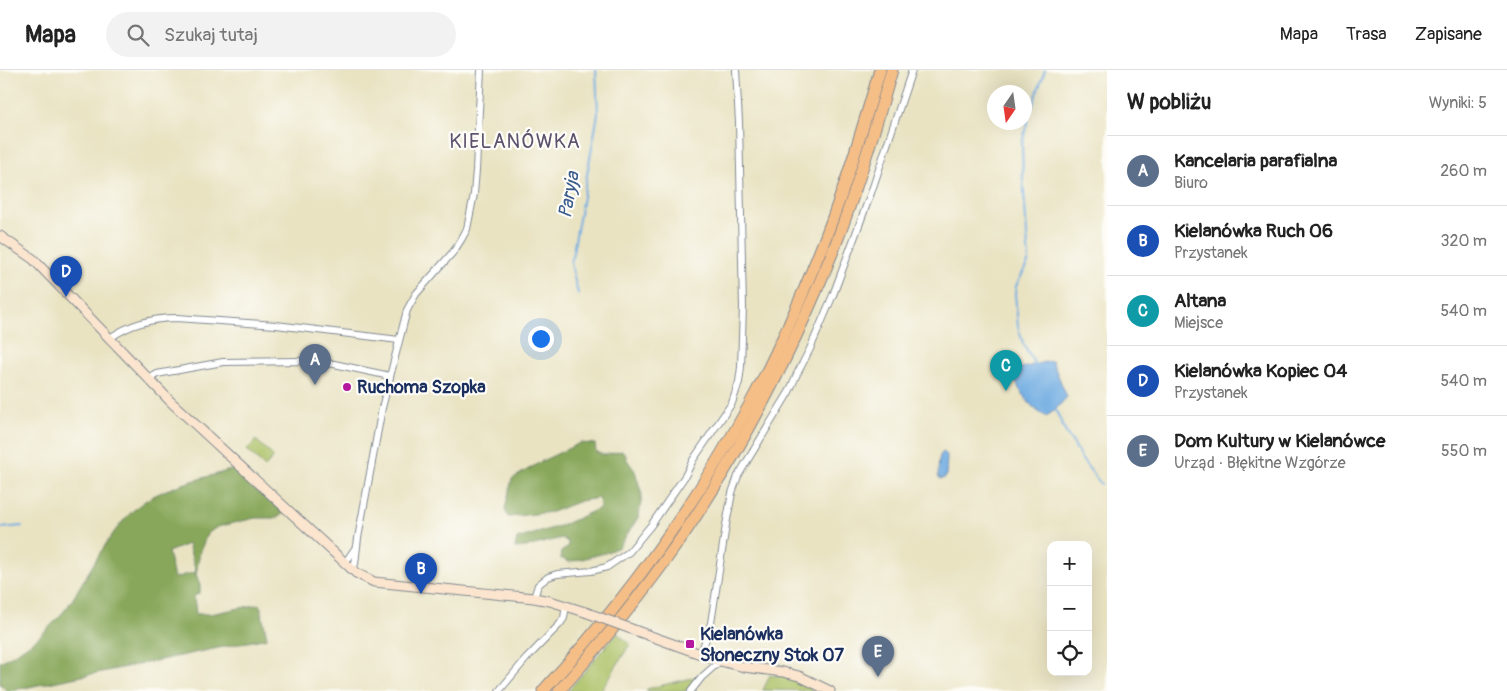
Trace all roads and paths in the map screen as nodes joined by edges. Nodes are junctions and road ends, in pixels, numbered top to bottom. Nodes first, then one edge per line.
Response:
1 (481, 70) edge
2 (736, 70) edge
3 (880, 70) edge
4 (892, 70) edge
5 (912, 70) edge
6 (0, 236) edge
7 (110, 338) junction
8 (399, 340) junction
9 (390, 376) junction
10 (149, 379) junction
11 (348, 566) junction
12 (534, 598) junction
13 (566, 605) junction
14 (701, 654) junction
15 (720, 661) junction
16 (499, 691) edge
17 (543, 691) edge
18 (559, 691) edge
19 (691, 691) edge
20 (830, 691) edge

1 - 8 street
2 - 12 street
3 - 17 highway
4 - 18 highway
5 - 14 street
6 - 7 street
7 - 8 street
7 - 10 street
8 - 9 street
9 - 10 street
9 - 11 street
10 - 11 street
11 - 12 street
12 - 13 street
13 - 14 street, bridge
13 - 16 street
14 - 15 street
15 - 19 street
15 - 20 street

